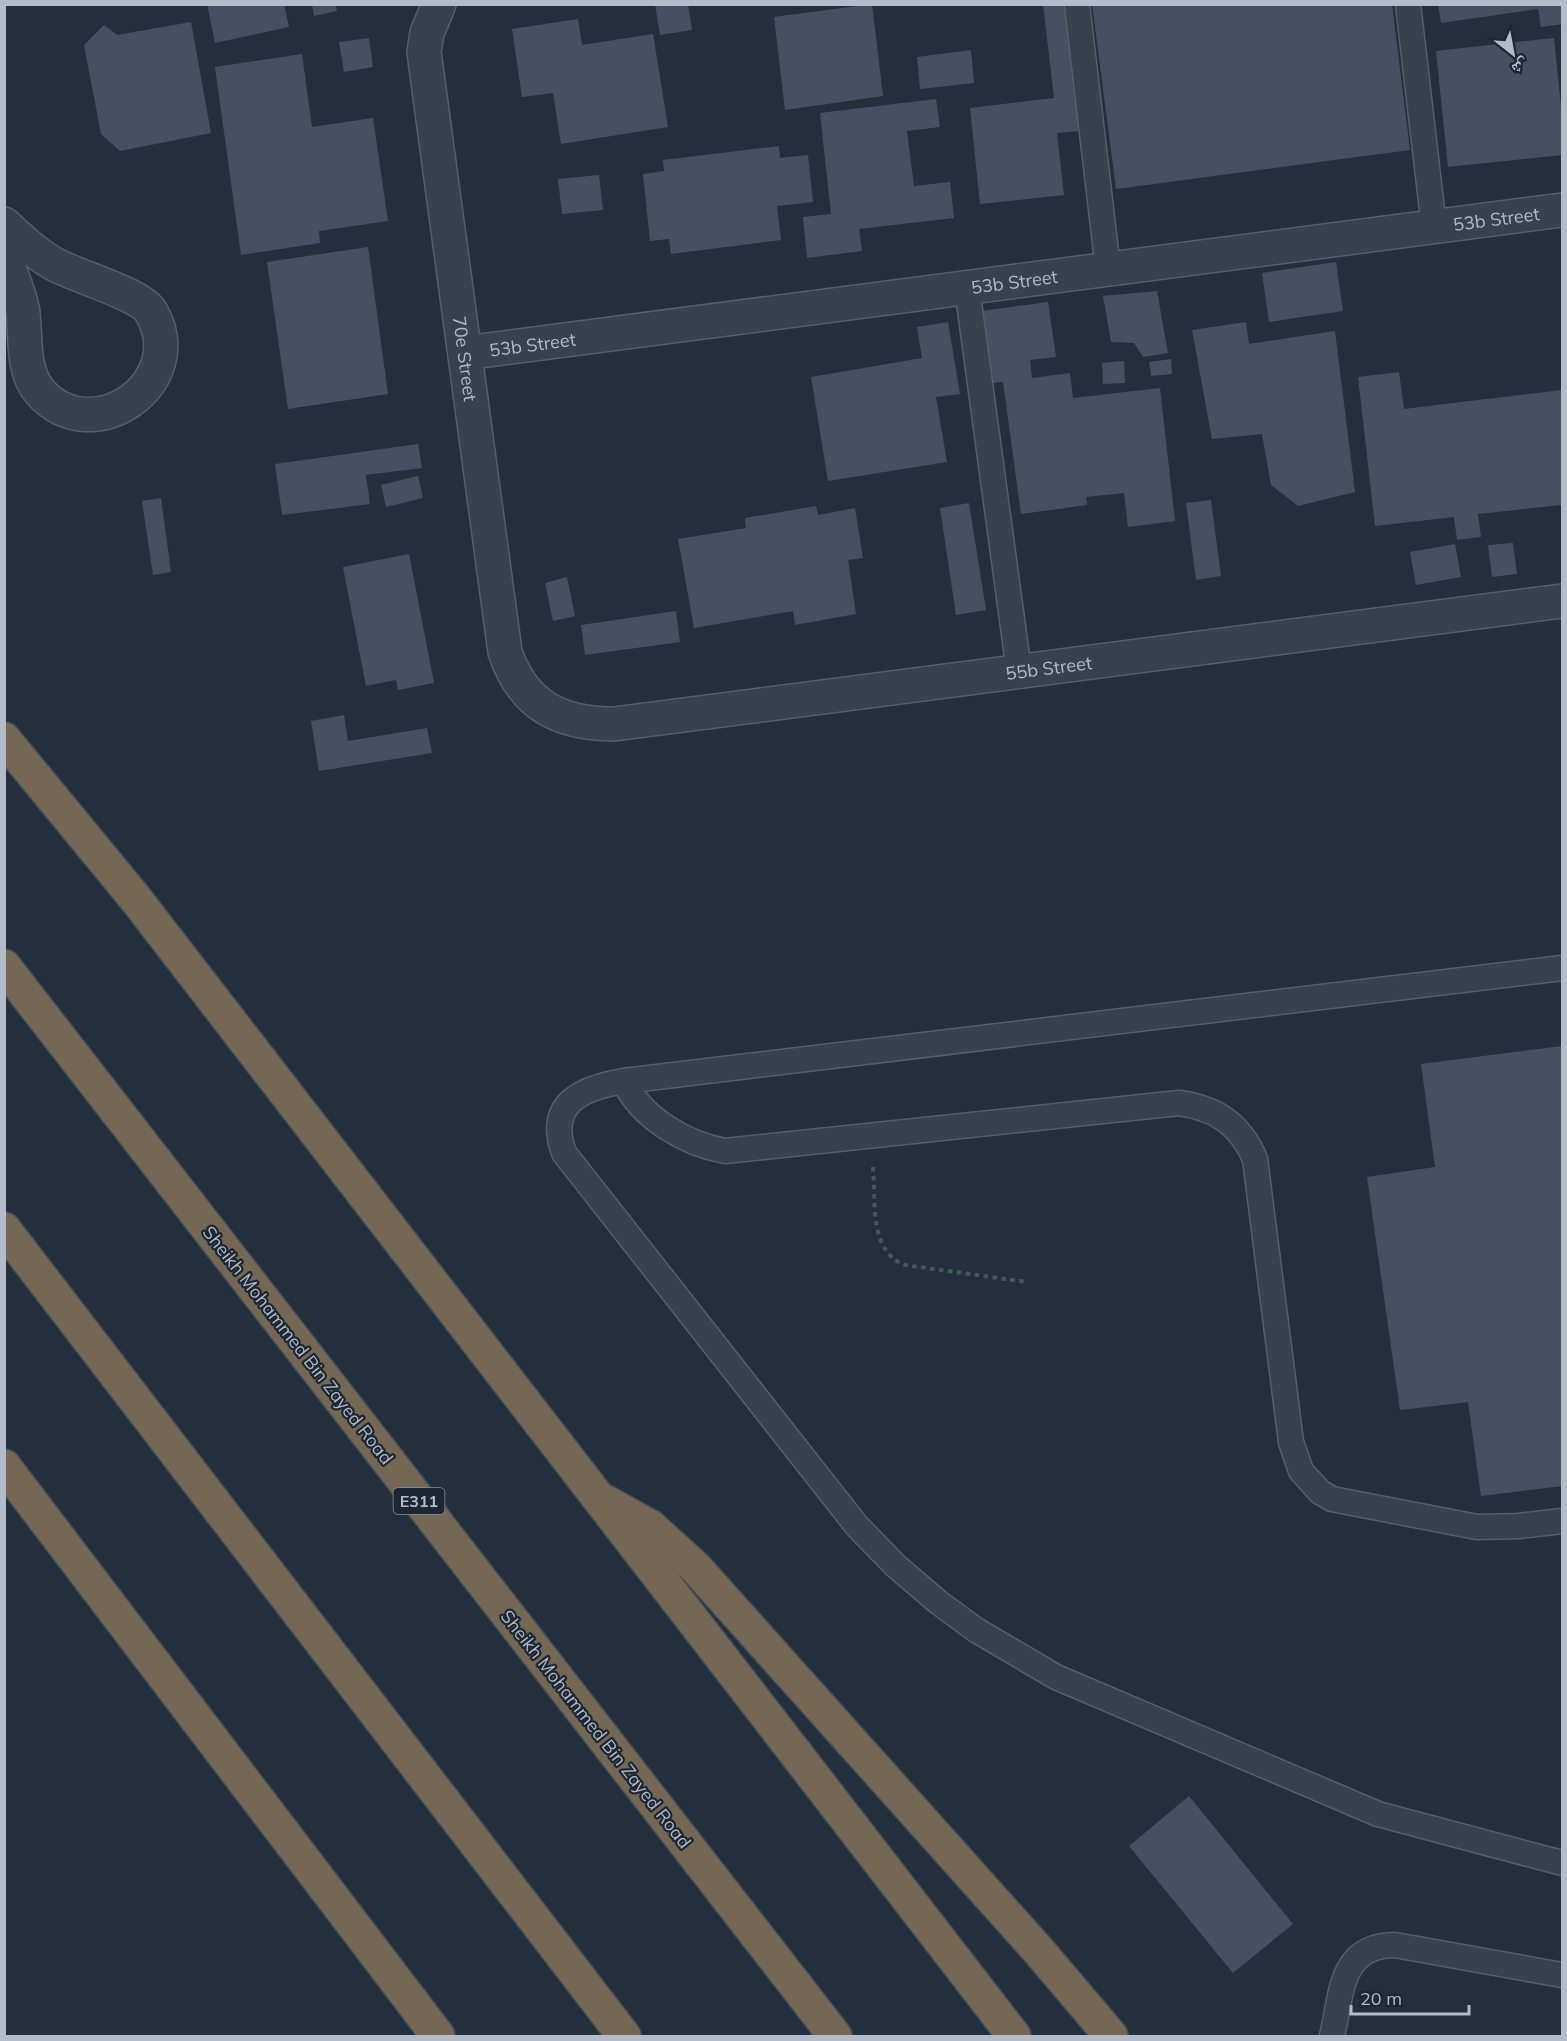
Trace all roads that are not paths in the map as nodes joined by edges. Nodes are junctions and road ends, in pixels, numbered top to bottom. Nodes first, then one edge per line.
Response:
1 (439, 4) edge
2 (1077, 4) edge
3 (1408, 4) edge
4 (1563, 210) edge
5 (4, 224) edge
6 (1434, 227) junction
7 (4, 257) edge
8 (1108, 269) junction
9 (966, 288) junction
10 (465, 353) junction
11 (1563, 601) edge
12 (1019, 671) junction
13 (539, 704) joint
14 (4, 740) edge
15 (4, 966) edge
16 (1563, 968) edge
17 (624, 1081) junction
18 (4, 1228) edge
19 (4, 1466) edge
20 (596, 1497) junction
21 (1563, 1521) edge
22 (1563, 1863) edge
23 (1563, 1976) edge
24 (438, 2037) edge
25 (624, 2037) edge
26 (835, 2037) edge
27 (1014, 2037) edge
28 (1112, 2037) edge
29 (1332, 2037) edge

1 - 10 street, 70e Street
2 - 8 lane
3 - 6 lane
4 - 6 street, 53b Street
5 - 7 street
6 - 8 street, 53b Street
8 - 9 street, 53b Street
9 - 10 street, 53b Street
9 - 12 lane
10 - 13 street, 70e Street
11 - 12 street, 55b Street
12 - 13 street, 55b Street
14 - 20 highway
15 - 26 highway, Sheikh Mohammed Bin Zayed Road / E311
16 - 17 lane
17 - 21 lane
17 - 22 lane
18 - 25 highway
19 - 24 highway
20 - 27 highway
20 - 28 highway
23 - 29 lane

